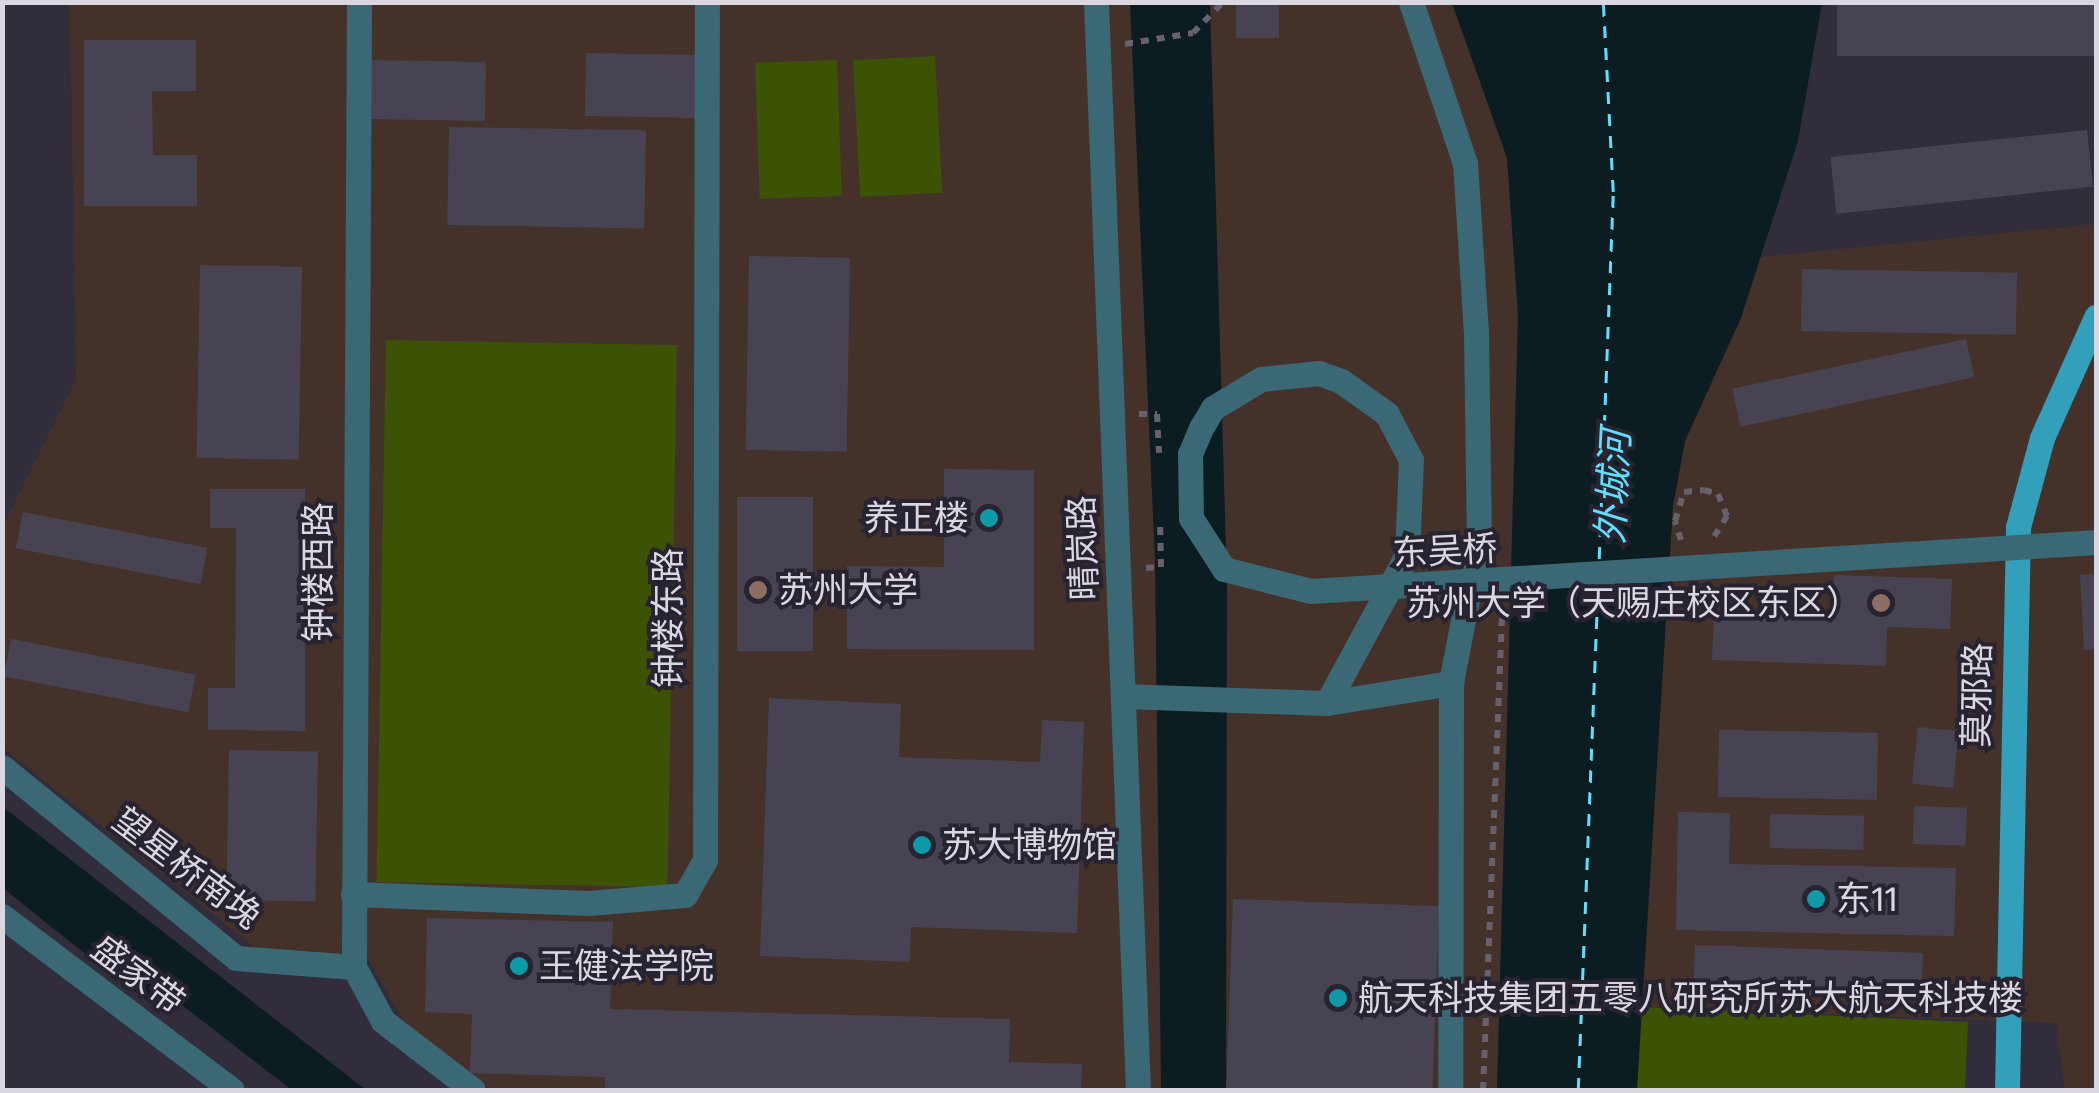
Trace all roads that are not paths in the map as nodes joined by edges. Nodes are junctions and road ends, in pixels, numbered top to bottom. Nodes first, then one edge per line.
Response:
1 (359, 2) edge
2 (708, 2) edge
3 (1096, 2) edge
4 (1411, 2) edge
5 (2096, 316) edge
6 (2096, 542) edge
7 (1450, 683) junction
8 (1135, 696) junction
9 (1327, 702) junction
10 (2, 767) edge
11 (353, 894) junction
12 (2, 916) edge
13 (354, 967) junction
14 (232, 1090) edge
15 (473, 1090) edge
16 (1138, 1090) edge
17 (1450, 1090) edge
18 (2006, 1090) edge

1 - 11 street, 钟楼西路
2 - 11 street, 钟楼东路
3 - 8 street, 晴岚路
4 - 7 street
5 - 18 main road, 莫邪路
6 - 9 street, 东吴桥, bridge
7 - 9 street
7 - 17 street
8 - 9 street
8 - 16 street, 晴岚路
10 - 13 street, 望星桥南堍
11 - 13 street, 钟楼西路
12 - 14 street, 盛家带
13 - 15 street, 钟楼西路

